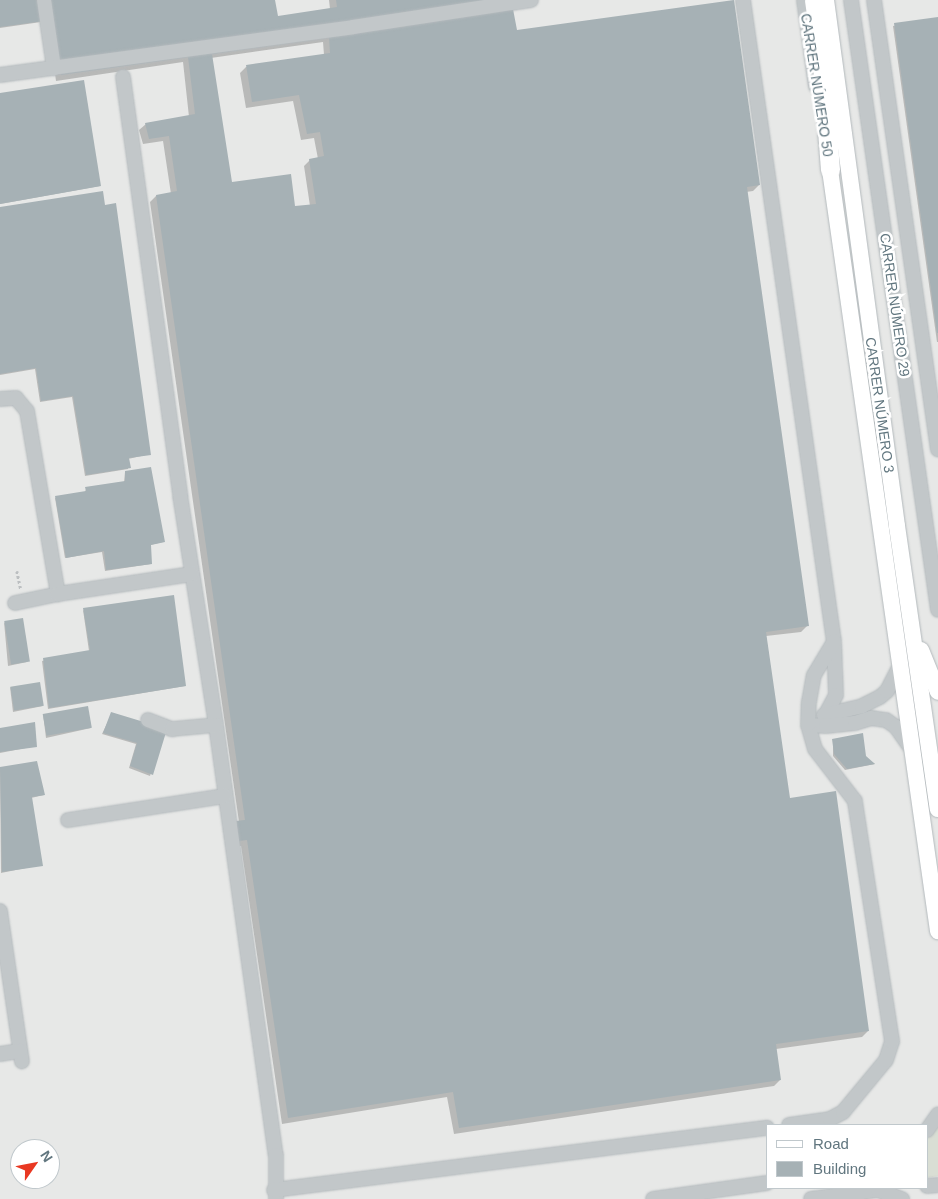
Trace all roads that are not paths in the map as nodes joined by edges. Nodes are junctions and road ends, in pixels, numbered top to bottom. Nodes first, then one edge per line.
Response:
1 (44, 0) edge
2 (531, 0) edge
3 (743, 0) edge
4 (794, 0) edge
5 (804, 0) edge
6 (814, 0) edge
7 (826, 0) edge
8 (851, 0) edge
9 (874, 0) edge
10 (807, 22) junction
11 (54, 68) junction
12 (0, 75) edge
13 (123, 77) dead end
14 (830, 170) junction
15 (898, 170) junction
16 (876, 173) junction
17 (934, 388) edge
18 (907, 392) junction
19 (0, 400) edge
20 (938, 449) edge
21 (192, 574) junction
22 (58, 594) junction
23 (15, 603) dead end
24 (938, 610) edge
25 (911, 626) junction
26 (834, 642) junction
27 (900, 665) junction
28 (937, 689) edge
29 (826, 714) junction
30 (148, 720) dead end
31 (216, 725) junction
32 (808, 725) junction
33 (912, 751) junction
34 (224, 796) junction
35 (938, 809) edge
36 (68, 820) dead end
37 (0, 912) edge
38 (938, 931) edge
39 (0, 1050) edge
40 (938, 1114) edge
41 (796, 1124) edge
42 (766, 1128) edge
43 (928, 1129) edge
44 (766, 1182) edge
45 (275, 1195) edge
46 (653, 1199) edge
47 (811, 1199) edge
48 (902, 1199) edge

1 - 11 street
2 - 11 street
3 - 26 street
4 - 10 street
5 - 10 street, CARRER NÚMERO 50
6 - 14 highway
7 - 25 main road, CARRER NÚMERO 3
8 - 16 street, CARRER NÚMERO 29
9 - 15 street, CARRER NÚMERO 29
10 - 14 street, CARRER NÚMERO 50
11 - 12 street
13 - 21 street
14 - 27 main road, CARRER NÚMERO 3
15 - 16 street
15 - 17 street, CARRER NÚMERO 29
16 - 18 street, CARRER NÚMERO 29
17 - 18 street
17 - 20 street, CARRER NÚMERO 29
18 - 24 street, CARRER NÚMERO 29
19 - 22 street
21 - 22 street
21 - 31 street
22 - 23 street
25 - 28 main road
25 - 35 main road, CARRER NÚMERO 3
26 - 29 street
26 - 32 street
27 - 29 street
27 - 33 main road, CARRER NÚMERO 3
29 - 32 street
30 - 31 street
31 - 34 street
32 - 33 street
32 - 41 street
33 - 38 main road, CARRER NÚMERO 3
34 - 36 street
34 - 45 street
37 - 39 street
40 - 43 street
42 - 45 street
44 - 46 street
47 - 48 street

